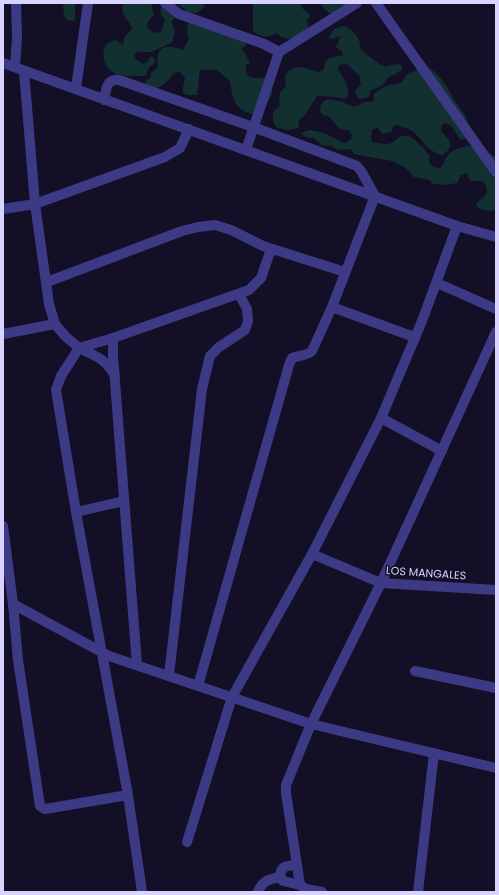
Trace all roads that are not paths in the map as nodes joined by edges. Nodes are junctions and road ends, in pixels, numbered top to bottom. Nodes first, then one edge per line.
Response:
1 (16, 3) edge
2 (88, 3) edge
3 (165, 3) edge
4 (357, 3) edge
5 (376, 3) edge
6 (279, 52) junction
7 (3, 63) edge
8 (20, 69) junction
9 (76, 88) junction
10 (104, 100) junction
11 (253, 127) junction
12 (189, 129) junction
13 (246, 150) junction
14 (496, 172) edge
15 (376, 196) junction
16 (35, 204) junction
17 (3, 209) edge
18 (457, 226) junction
19 (496, 237) edge
20 (271, 249) junction
21 (345, 272) junction
22 (47, 282) junction
23 (436, 283) junction
24 (239, 294) junction
25 (332, 306) junction
26 (496, 309) edge
27 (55, 324) junction
28 (496, 332) edge
29 (3, 334) edge
30 (414, 336) junction
31 (113, 338) junction
32 (79, 348) junction
33 (115, 376) junction
34 (381, 418) junction
35 (442, 451) junction
36 (124, 501) junction
37 (76, 512) junction
38 (3, 526) edge
39 (312, 554) junction
40 (381, 583) junction
41 (496, 590) edge
42 (13, 604) junction
43 (103, 652) junction
44 (137, 665) junction
45 (415, 671) dead end
46 (169, 675) junction
47 (198, 686) junction
48 (496, 688) edge
49 (232, 697) junction
50 (311, 724) junction
51 (434, 753) junction
52 (496, 768) edge
53 (128, 795) junction
54 (187, 842) dead end
55 (297, 864) junction
56 (280, 877) junction
57 (300, 885) junction
58 (142, 892) edge
59 (258, 892) edge
60 (322, 892) edge
61 (418, 892) edge

1 - 8 street
2 - 9 street
3 - 6 street
4 - 6 street
5 - 14 street
6 - 11 street
7 - 8 street
8 - 9 street
8 - 16 street
9 - 10 street
10 - 11 street
10 - 12 street
11 - 13 street
11 - 15 street
12 - 13 street
12 - 16 street
13 - 15 street
15 - 18 street
15 - 21 street
16 - 17 street
16 - 22 street
18 - 19 street
18 - 23 street
20 - 21 street
20 - 22 street
20 - 24 street
21 - 25 street
22 - 27 street
23 - 26 street
23 - 30 street
24 - 31 street
24 - 46 street
25 - 30 street
25 - 47 street
27 - 29 street
27 - 32 street
28 - 35 street
30 - 34 street
31 - 32 street
31 - 33 street
32 - 33 street
32 - 37 street
33 - 36 street
34 - 35 street
34 - 39 street
35 - 40 street
36 - 37 street
36 - 44 street
37 - 43 street
38 - 42 street
39 - 40 street, LOS MANGALES
39 - 49 street
40 - 41 street, LOS MANGALES
40 - 50 street
42 - 43 street
42 - 53 street
43 - 44 street
43 - 53 street
44 - 46 street
45 - 48 street
46 - 47 street
47 - 49 street
49 - 50 street
49 - 54 street
50 - 51 street
50 - 55 street
51 - 52 street
51 - 61 street
53 - 58 street
55 - 56 street
55 - 57 street
56 - 57 street
56 - 59 street
57 - 60 street

